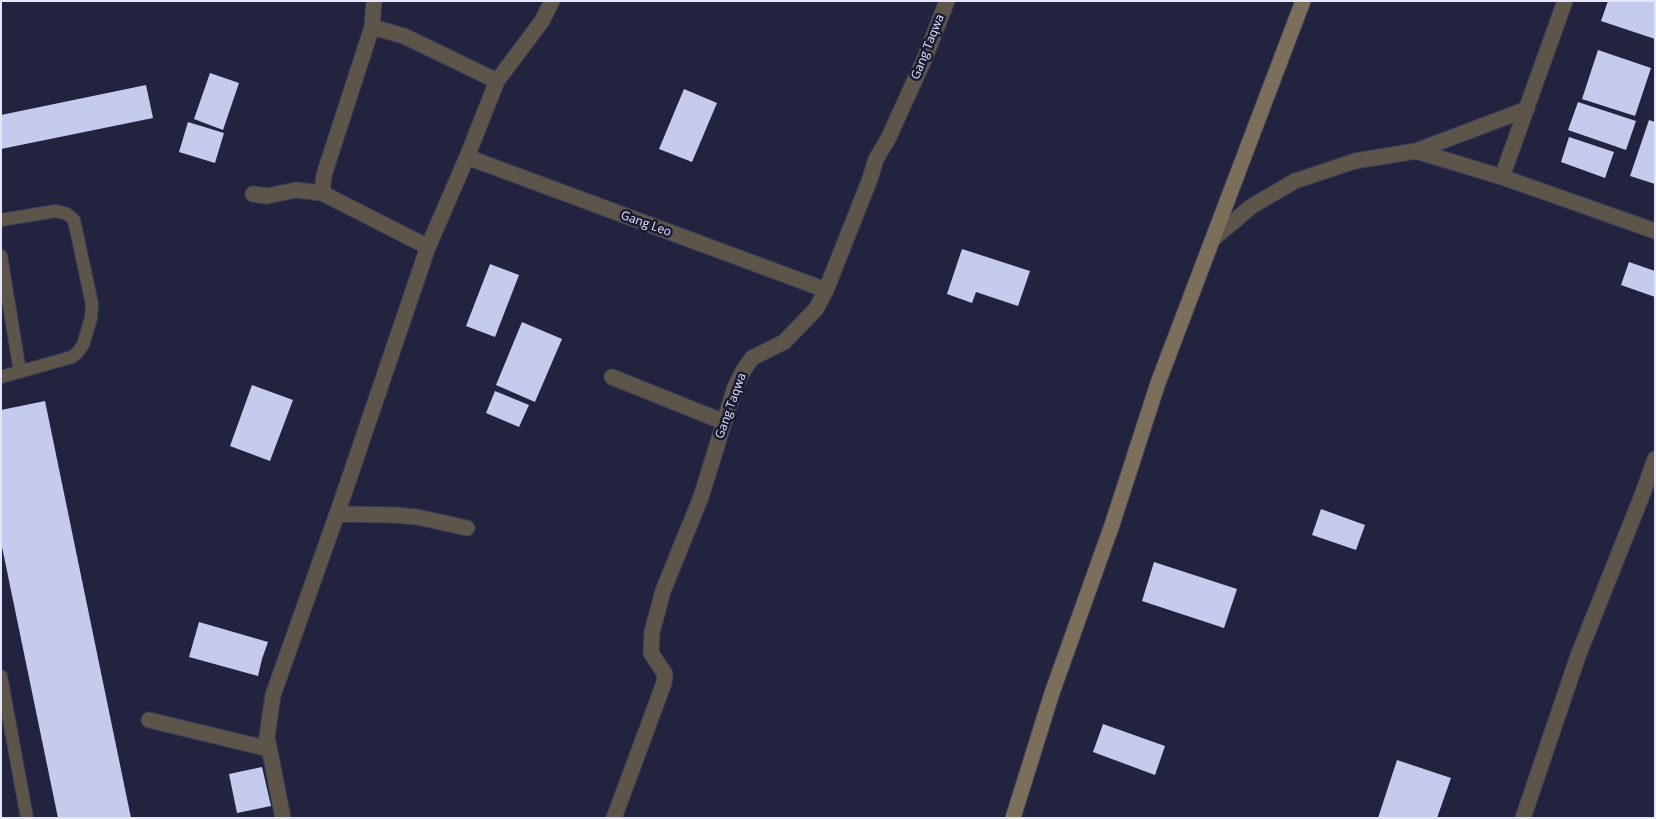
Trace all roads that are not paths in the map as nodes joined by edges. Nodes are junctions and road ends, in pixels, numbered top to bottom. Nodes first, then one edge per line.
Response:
1 (374, 1) edge
2 (552, 1) edge
3 (947, 1) edge
4 (1303, 1) edge
5 (1564, 1) edge
6 (372, 27) junction
7 (497, 81) junction
8 (1527, 109) junction
9 (1416, 151) junction
10 (468, 157) junction
11 (1502, 177) junction
12 (322, 193) junction
13 (252, 194) dead end
14 (1, 220) edge
15 (1655, 232) edge
16 (1213, 239) junction
17 (428, 247) junction
18 (1, 256) edge
19 (826, 290) junction
20 (20, 372) junction
21 (1, 376) edge
22 (612, 377) dead end
23 (724, 422) junction
24 (1655, 459) edge
25 (336, 514) junction
26 (467, 528) dead end
27 (1, 676) edge
28 (149, 720) dead end
29 (269, 749) junction
30 (27, 818) edge
31 (283, 818) edge
32 (614, 818) edge
33 (1013, 818) edge
34 (1523, 818) edge

1 - 6 street
2 - 7 street
3 - 19 street, Gang Taqwa
4 - 16 street
5 - 8 street
6 - 7 street
6 - 12 street
7 - 10 street
8 - 9 street
8 - 11 street
9 - 11 street
9 - 16 street
10 - 17 street
10 - 19 street, Gang Leo
11 - 15 street
12 - 13 street
12 - 17 street
14 - 20 lane
16 - 33 street
17 - 25 street
18 - 20 lane
19 - 23 street, Gang Taqwa
20 - 21 lane
22 - 23 street
23 - 32 street, Gang Taqwa
24 - 34 street
25 - 26 street
25 - 29 street
27 - 30 lane
28 - 29 street
29 - 31 street

